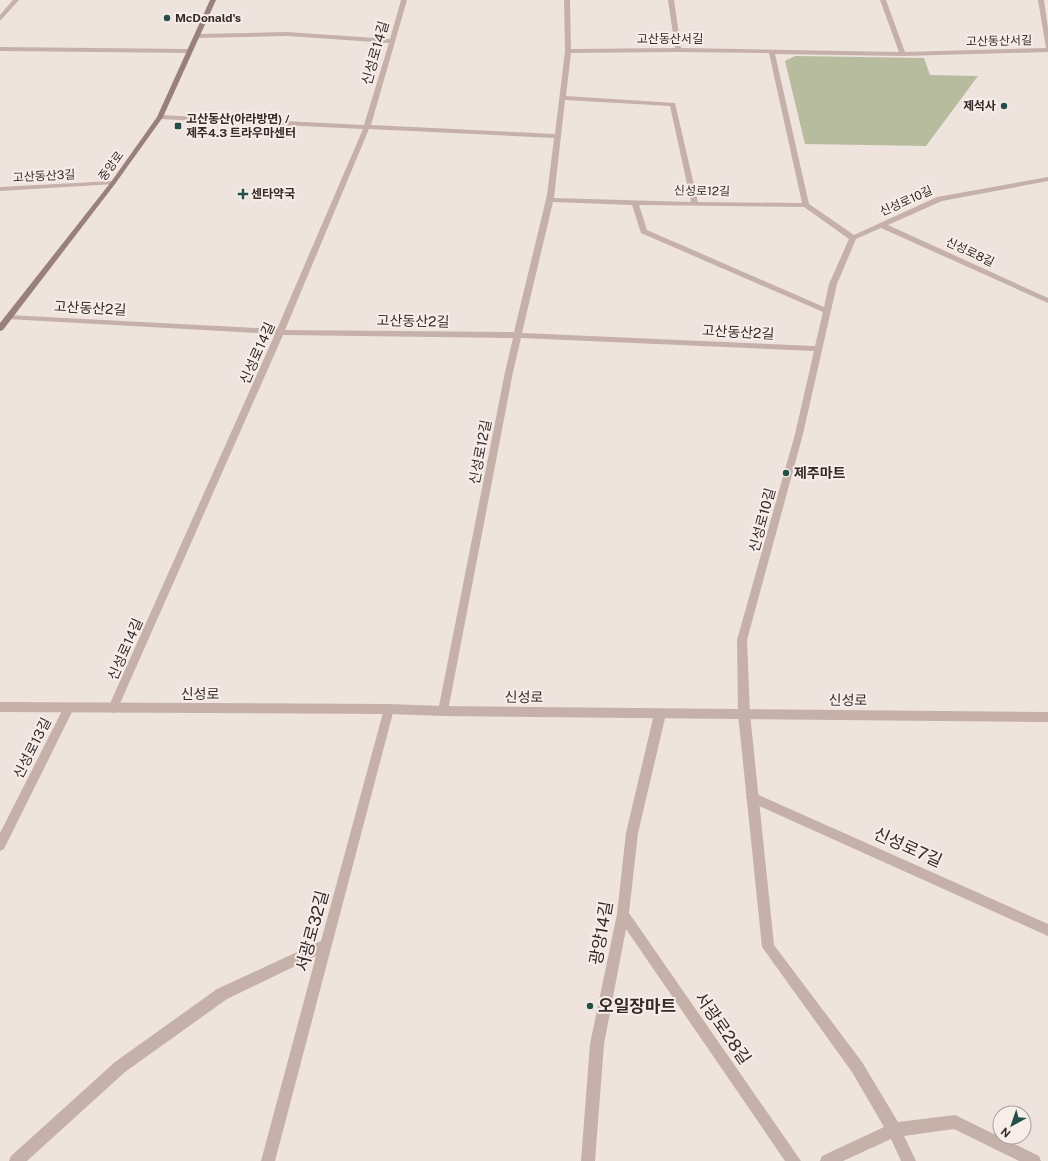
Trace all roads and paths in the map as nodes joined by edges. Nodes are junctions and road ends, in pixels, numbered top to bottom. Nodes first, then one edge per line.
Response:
1 (16, 0) edge
2 (213, 0) edge
3 (404, 0) edge
4 (567, 0) edge
5 (671, 0) edge
6 (883, 0) edge
7 (1041, 0) edge
8 (0, 20) edge
9 (197, 36) junction
10 (392, 41) junction
11 (1048, 47) edge
12 (0, 49) edge
13 (190, 50) junction
14 (678, 50) junction
15 (1048, 50) edge
16 (568, 51) junction
17 (772, 52) junction
18 (903, 54) junction
19 (562, 98) junction
20 (160, 117) junction
21 (367, 127) junction
22 (558, 136) junction
23 (1048, 179) edge
24 (113, 183) junction
25 (0, 189) edge
26 (550, 200) junction
27 (635, 203) junction
28 (695, 203) junction
29 (806, 205) junction
30 (882, 225) junction
31 (853, 238) junction
32 (1048, 300) edge
33 (827, 311) junction
34 (8, 317) junction
35 (0, 328) edge
36 (280, 332) junction
37 (518, 335) junction
38 (818, 349) junction
39 (0, 707) edge
40 (69, 708) junction
41 (113, 708) junction
42 (389, 709) junction
43 (443, 711) junction
44 (660, 714) junction
45 (744, 714) junction
46 (1048, 717) edge
47 (752, 797) junction
48 (0, 845) edge
49 (623, 914) junction
50 (1048, 930) edge
51 (326, 945) junction
52 (894, 1130) junction
53 (16, 1161) edge
54 (268, 1161) edge
55 (588, 1161) edge
56 (794, 1161) edge
57 (827, 1161) edge
58 (909, 1161) edge
59 (1034, 1161) edge

1 - 8 street
2 - 9 main road, 중앙로
3 - 10 street, 신성로14길
4 - 16 street, 신성로12길
5 - 14 street
6 - 18 street
7 - 11 street
9 - 10 street
9 - 13 main road, 중앙로
10 - 21 street, 신성로14길
12 - 13 street
13 - 20 main road, 중앙로
14 - 16 street, 고산동산서길
14 - 17 street, 고산동산서길
15 - 18 street, 고산동산서길
16 - 19 street, 신성로12길
17 - 18 street, 고산동산서길
17 - 29 street
19 - 22 street, 신성로12길
19 - 28 street
20 - 21 street
20 - 24 main road, 중앙로
21 - 22 street
21 - 36 street, 신성로14길
22 - 26 street, 신성로12길
23 - 30 street, 신성로10길
24 - 25 street, 고산동산3길
24 - 34 main road, 중앙로
26 - 27 street, 신성로12길
26 - 37 street, 신성로12길
27 - 28 street, 신성로12길
27 - 33 street
28 - 29 street, 신성로12길
29 - 31 street
30 - 31 street, 신성로10길
30 - 32 street, 신성로8길
31 - 33 street, 신성로10길
33 - 38 street, 신성로10길
34 - 35 main road, 중앙로
34 - 36 street, 고산동산2길
36 - 37 street, 고산동산2길
36 - 41 street, 신성로14길
37 - 38 street, 고산동산2길
37 - 43 street, 신성로12길
38 - 45 street, 신성로10길
39 - 40 street, 신성로
40 - 41 street, 신성로
40 - 48 street, 신성로13길
41 - 42 street, 신성로
42 - 43 street, 신성로
42 - 51 street, 서광로32길
43 - 44 street, 신성로
44 - 45 street, 신성로
44 - 49 street, 광양14길
45 - 46 street, 신성로
45 - 47 street, 신성로10길
47 - 50 street, 신성로7길
47 - 52 street, 신성로10길
49 - 55 street, 광양14길
49 - 56 street, 서광로28길
51 - 53 street
51 - 54 street, 서광로32길
52 - 57 street
52 - 58 street, 신성로10길
52 - 59 street

